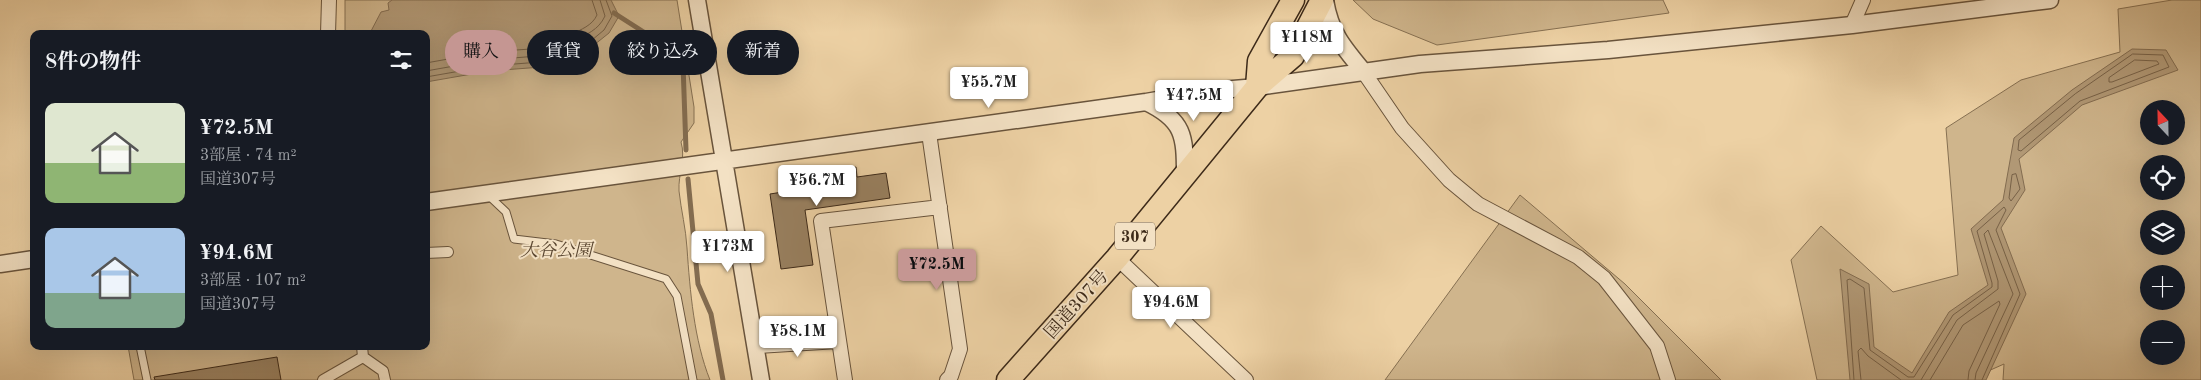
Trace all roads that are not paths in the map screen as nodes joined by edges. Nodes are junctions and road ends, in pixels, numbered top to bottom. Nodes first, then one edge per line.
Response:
1 (329, 0) edge
2 (697, 0) edge
3 (1293, 0) edge
4 (1324, 0) edge
5 (1863, 0) edge
6 (2050, 0) edge
7 (1852, 25) junction
8 (328, 30) edge
9 (1363, 71) junction
10 (1257, 87) junction
11 (1146, 102) junction
12 (929, 133) junction
13 (726, 161) junction
14 (1185, 175) junction
15 (488, 195) junction
16 (430, 202) edge
17 (940, 207) junction
18 (448, 252) dead end
19 (430, 253) edge
20 (1117, 258) junction
21 (30, 260) edge
22 (0, 264) edge
23 (838, 341) junction
24 (757, 346) junction
25 (141, 350) edge
26 (363, 352) edge
27 (148, 380) edge
28 (323, 380) edge
29 (385, 380) edge
30 (693, 380) edge
31 (761, 380) edge
32 (845, 380) edge
33 (947, 380) edge
34 (1008, 380) edge
35 (1246, 380) edge
36 (1668, 380) edge

1 - 8 street
2 - 13 street
3 - 10 highway
4 - 9 street
4 - 10 highway, 国道307号 / 307
5 - 7 street
6 - 7 street
7 - 9 street
9 - 10 street
9 - 36 street
10 - 11 street
10 - 14 highway, 国道307号 / 307
11 - 12 street
11 - 14 street
12 - 13 street
12 - 17 street
13 - 15 street
13 - 24 street
14 - 20 highway, 国道307号 / 307
15 - 16 street
15 - 30 lane
17 - 23 street
17 - 33 street
18 - 19 street
20 - 34 highway, 国道307号 / 307
20 - 35 street
21 - 22 street
23 - 24 street
23 - 32 street
24 - 31 street
25 - 27 lane
26 - 28 street
26 - 29 street

